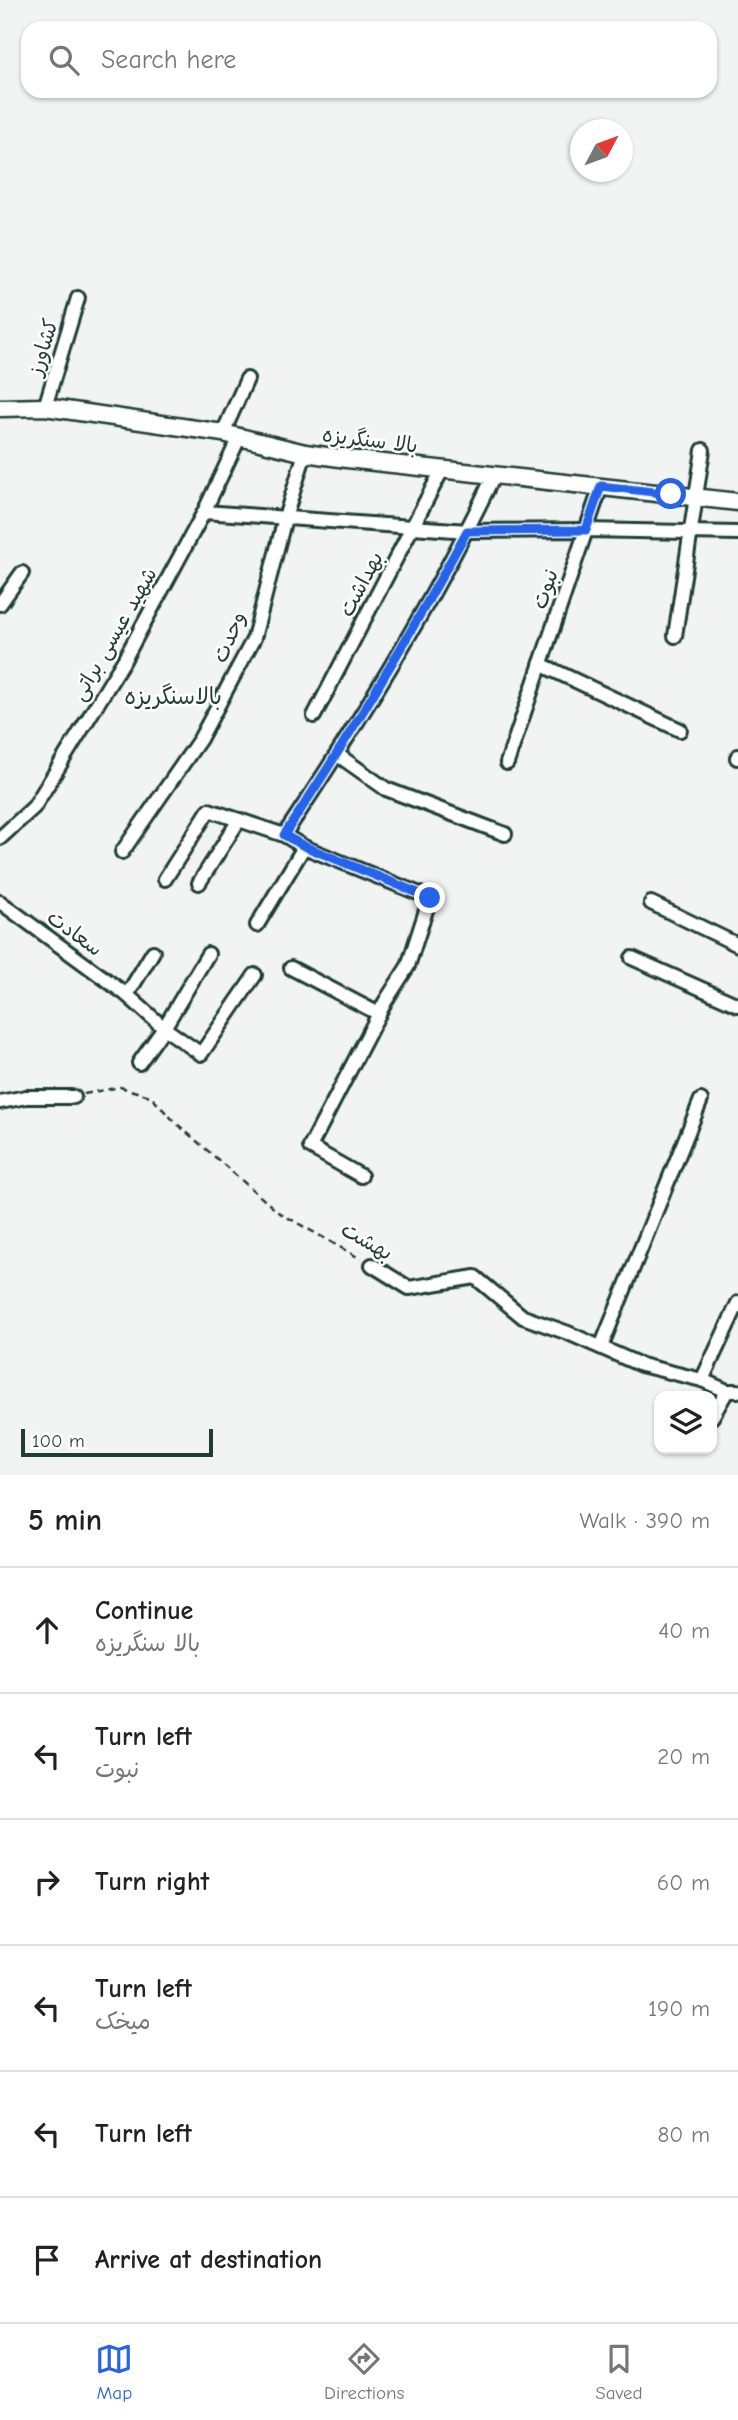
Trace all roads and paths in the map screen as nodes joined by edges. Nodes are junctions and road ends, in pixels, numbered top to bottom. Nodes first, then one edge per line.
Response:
1 (78, 298) dead end
2 (247, 379) dead end
3 (45, 407) junction
4 (0, 408) edge
5 (232, 434) junction
6 (702, 450) dead end
7 (304, 453) junction
8 (442, 470) junction
9 (494, 475) junction
10 (601, 486) junction
11 (696, 497) junction
12 (738, 502) edge
13 (204, 512) junction
14 (285, 517) junction
15 (412, 527) junction
16 (586, 530) junction
17 (467, 531) junction
18 (691, 531) junction
19 (738, 533) edge
20 (22, 573) dead end
21 (0, 604) edge
22 (675, 636) dead end
23 (540, 664) junction
24 (314, 716) dead end
25 (680, 730) dead end
26 (338, 755) junction
27 (507, 764) dead end
28 (239, 820) junction
29 (505, 834) dead end
30 (284, 835) junction
31 (0, 838) edge
32 (304, 846) junction
33 (122, 852) dead end
34 (165, 879) dead end
35 (199, 883) dead end
36 (0, 902) edge
37 (651, 903) dead end
38 (257, 925) dead end
39 (738, 946) edge
40 (153, 952) dead end
41 (208, 954) dead end
42 (632, 958) dead end
43 (291, 968) dead end
44 (255, 975) dead end
45 (127, 995) junction
46 (738, 1005) edge
47 (379, 1014) junction
48 (164, 1028) junction
49 (139, 1063) dead end
50 (74, 1097) joint
51 (701, 1100) dead end
52 (0, 1102) edge
53 (360, 1176) dead end
54 (372, 1265) joint
55 (738, 1303) edge
56 (601, 1348) junction
57 (702, 1380) junction
58 (733, 1391) edge
59 (717, 1411) edge

1 - 3 street, کشاورز
2 - 5 street, شهید عیسی براتی
3 - 4 street, بالا سنگریزه
3 - 5 street, بالا سنگریزه
5 - 7 street, بالا سنگریزه
5 - 13 street, شهید عیسی براتی
6 - 11 street
7 - 8 street, بالا سنگریزه
7 - 14 street, وحدت
8 - 9 street, بالا سنگریزه
8 - 15 street, بهداشت
9 - 10 street, بالا سنگریزه
9 - 17 street
10 - 11 street, بالا سنگریزه
10 - 16 street, نبوت
11 - 12 street, بالا سنگریزه
11 - 18 street
13 - 14 street
13 - 31 street, شهید عیسی براتی
14 - 15 street
14 - 33 street, وحدت
15 - 17 street
15 - 24 street, بهداشت
16 - 17 street
16 - 18 street
16 - 23 street, نبوت
17 - 26 street
18 - 19 street
18 - 22 street
20 - 21 street
23 - 25 street
23 - 27 street, نبوت
26 - 29 street
26 - 30 street
28 - 30 street
28 - 34 street
28 - 35 street
30 - 32 street
32 - 38 street
32 - 47 street
36 - 45 street, سعادت
37 - 39 street
40 - 45 street
41 - 48 street
42 - 46 street
43 - 47 street
44 - 48 street, سعادت
45 - 48 street, سعادت
47 - 53 street
48 - 49 street
50 - 52 street
50 - 54 path, بهشت
51 - 56 street
54 - 56 street, بهشت
55 - 57 street
56 - 57 street, بهشت
57 - 58 street, بهشت
58 - 59 street

